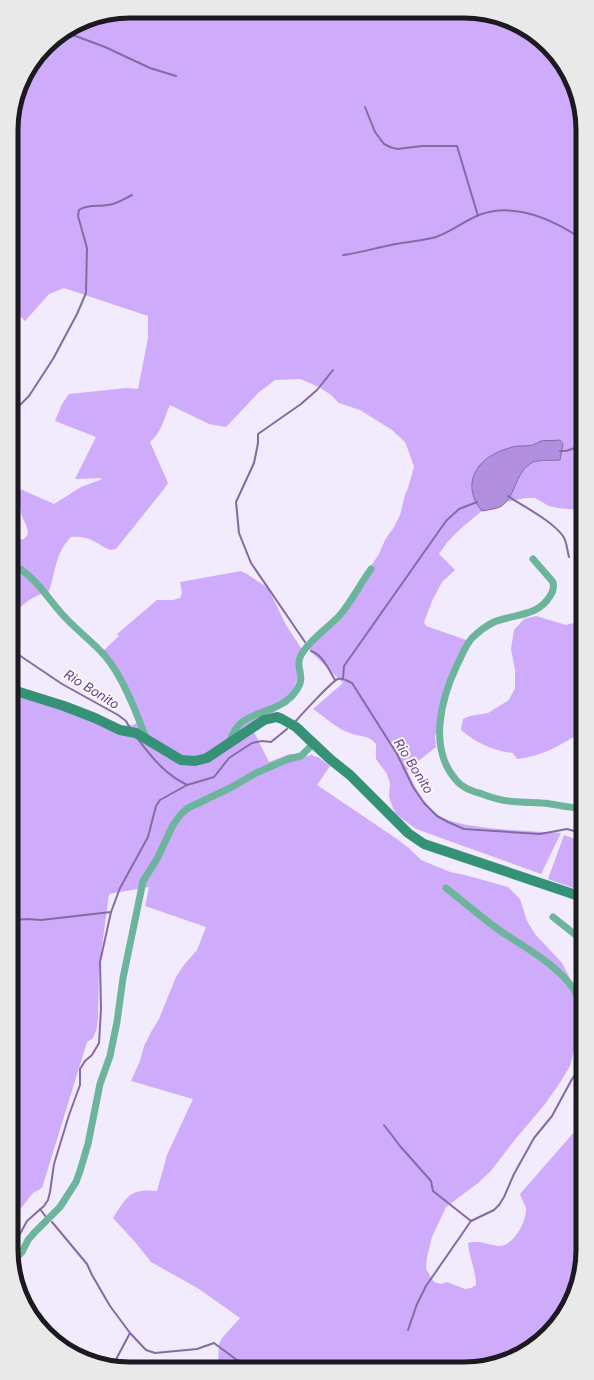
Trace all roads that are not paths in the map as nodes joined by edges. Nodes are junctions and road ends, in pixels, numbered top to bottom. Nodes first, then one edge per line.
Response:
1 (533, 559) dead end
2 (18, 568) edge
3 (370, 569) dead end
4 (18, 692) edge
5 (146, 738) junction
6 (230, 742) junction
7 (314, 743) junction
8 (576, 808) edge
9 (446, 888) dead end
10 (576, 895) edge
11 (553, 917) dead end
12 (576, 935) edge
13 (576, 994) edge
14 (18, 1256) edge

1 - 8 street
2 - 5 street
3 - 6 street
4 - 5 street
5 - 6 street
6 - 7 street
7 - 10 street
7 - 14 street
9 - 13 street
11 - 12 street

